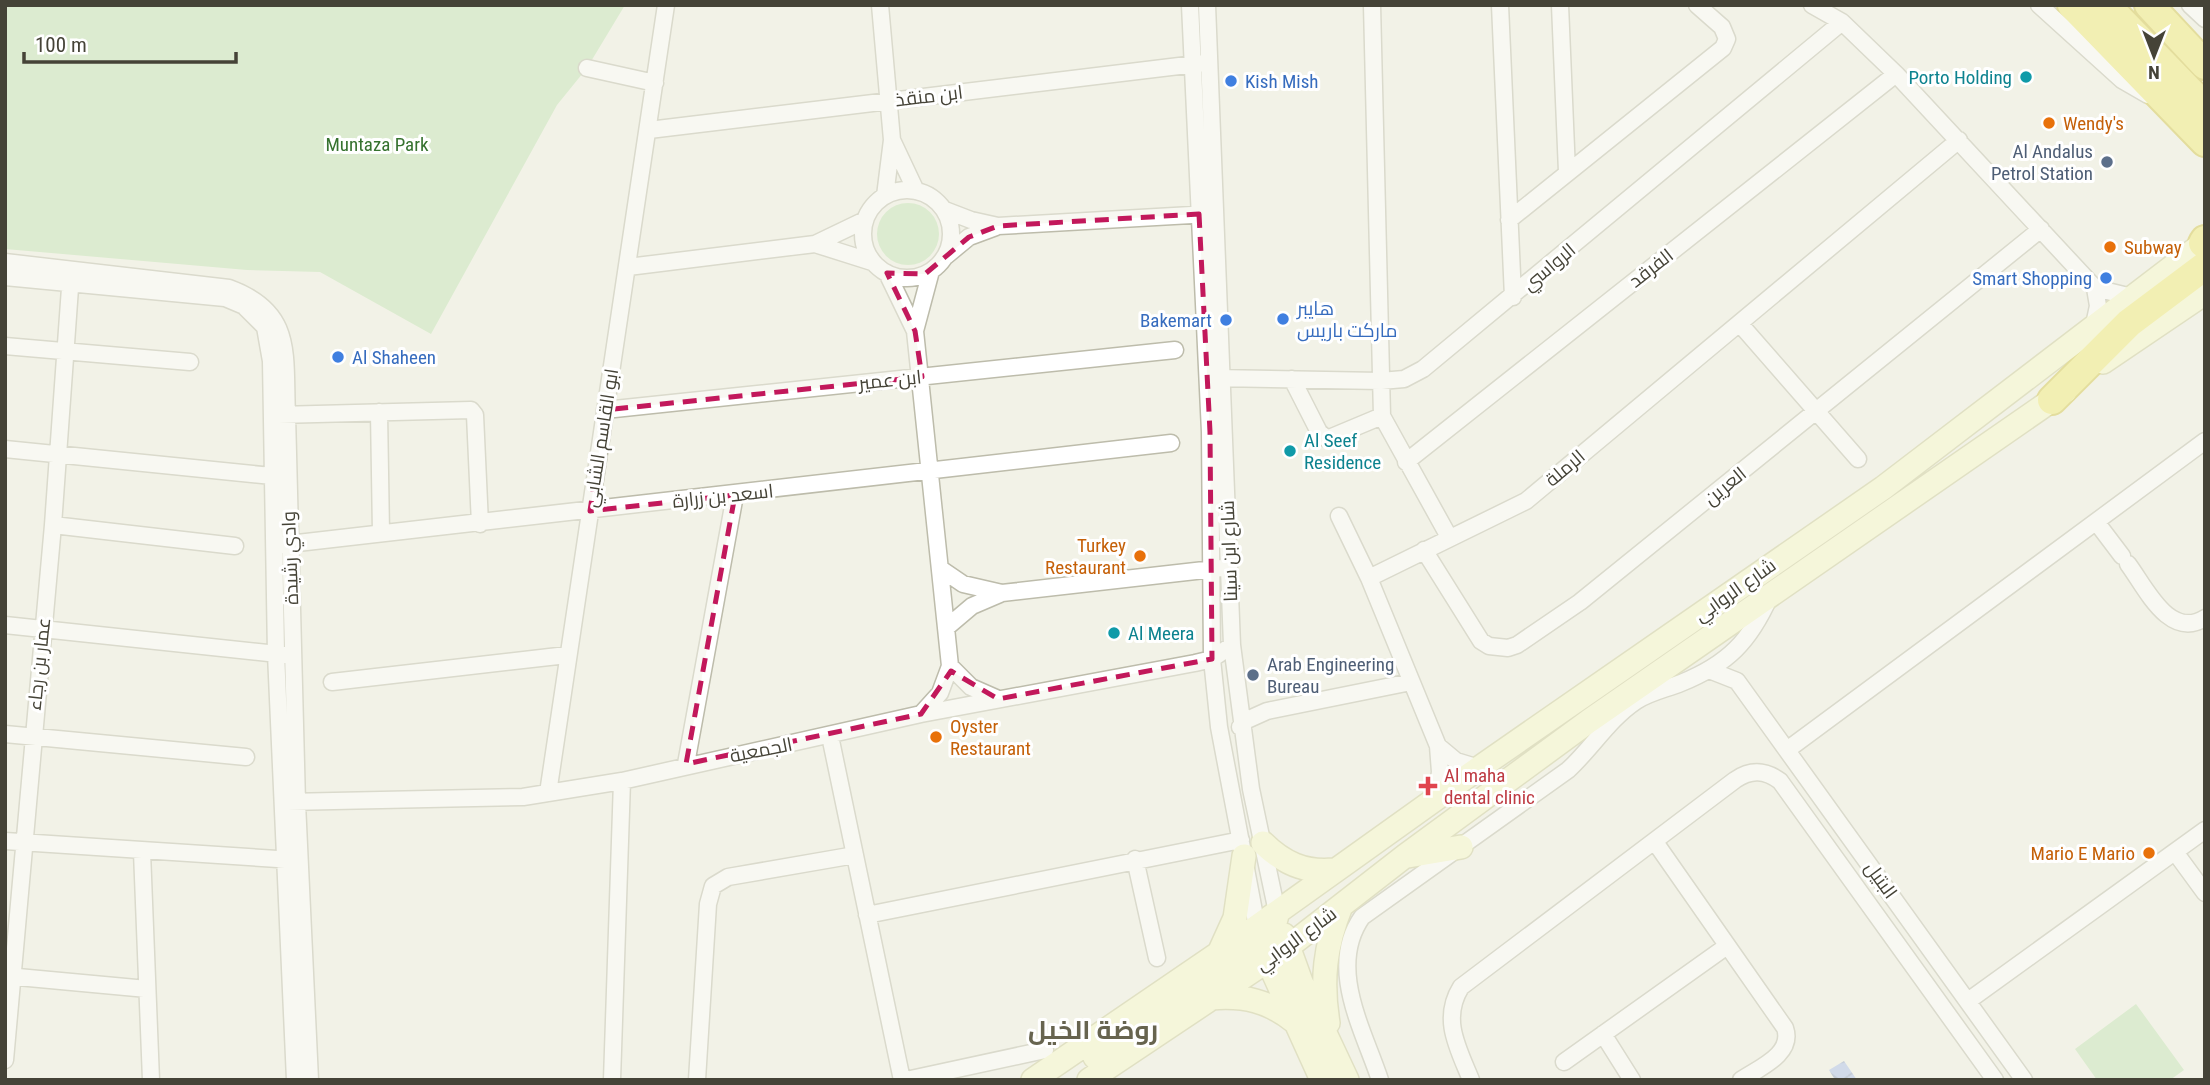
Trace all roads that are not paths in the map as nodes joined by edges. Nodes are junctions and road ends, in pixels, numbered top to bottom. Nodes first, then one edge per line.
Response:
1 (666, 5) edge
2 (880, 5) edge
3 (1190, 5) edge
4 (1207, 5) edge
5 (1372, 5) edge
6 (1500, 5) edge
7 (1560, 5) edge
8 (1696, 5) edge
9 (2039, 5) edge
10 (2063, 5) edge
11 (2072, 5) edge
12 (2106, 5) edge
13 (2149, 5) edge
14 (2190, 5) edge
15 (1813, 6) edge
16 (2205, 19) edge
17 (1842, 22) junction
18 (2090, 51) junction
19 (1202, 63) junction
20 (2205, 65) edge
21 (587, 68) dead end
22 (1896, 74) junction
23 (655, 83) junction
24 (888, 101) junction
25 (2167, 102) junction
26 (2205, 107) edge
27 (649, 130) junction
28 (1959, 139) junction
29 (892, 141) junction
30 (2203, 142) edge
31 (1567, 172) junction
32 (916, 191) junction
33 (885, 196) junction
34 (945, 210) junction
35 (1208, 214) junction
36 (865, 220) junction
37 (1509, 220) junction
38 (998, 226) junction
39 (2040, 229) junction
40 (815, 244) junction
41 (2204, 248) edge
42 (946, 256) junction
43 (5, 262) edge
44 (872, 262) junction
45 (628, 267) junction
46 (931, 271) junction
47 (887, 273) junction
48 (5, 276) edge
49 (71, 276) junction
50 (2095, 288) junction
51 (2205, 293) edge
52 (2132, 296) junction
53 (1513, 297) junction
54 (1740, 324) junction
55 (2094, 325) junction
56 (915, 331) junction
57 (5, 346) edge
58 (1175, 350) dead end
59 (65, 352) junction
60 (190, 362) dead end
61 (922, 377) junction
62 (1206, 377) junction
63 (1223, 378) junction
64 (1292, 379) junction
65 (1381, 381) junction
66 (2052, 400) junction
67 (605, 410) junction
68 (379, 412) junction
69 (1818, 412) junction
70 (279, 415) junction
71 (1382, 415) junction
72 (2205, 441) edge
73 (1171, 443) dead end
74 (5, 449) edge
75 (58, 454) junction
76 (1858, 459) dead end
77 (1406, 462) junction
78 (931, 471) junction
79 (280, 476) junction
80 (735, 495) junction
81 (590, 511) junction
82 (1339, 516) dead end
83 (2097, 523) junction
84 (480, 524) junction
85 (53, 525) junction
86 (381, 533) junction
87 (1449, 537) junction
88 (283, 545) junction
89 (235, 546) dead end
90 (1424, 550) junction
91 (1229, 568) junction
92 (941, 569) junction
93 (1212, 569) junction
94 (1369, 578) junction
95 (1002, 593) junction
96 (1770, 596) junction
97 (2205, 618) edge
98 (5, 625) edge
99 (946, 628) junction
100 (43, 629) junction
101 (1232, 645) junction
102 (1738, 649) junction
103 (284, 655) junction
104 (567, 655) junction
105 (1212, 659) junction
106 (950, 666) junction
107 (1709, 670) junction
108 (1737, 681) junction
109 (332, 682) dead end
110 (1411, 682) junction
111 (998, 699) junction
112 (921, 714) junction
113 (1240, 727) junction
114 (5, 734) edge
115 (830, 736) junction
116 (32, 737) junction
117 (1438, 746) junction
118 (1787, 750) junction
119 (246, 757) dead end
120 (686, 764) junction
121 (1479, 768) junction
122 (622, 781) junction
123 (548, 793) junction
124 (1436, 799) junction
125 (289, 802) junction
126 (1409, 818) junction
127 (2205, 830) edge
128 (5, 841) edge
129 (1655, 842) junction
130 (24, 843) junction
131 (1249, 846) junction
132 (1461, 847) junction
133 (142, 852) junction
134 (2175, 852) junction
135 (855, 855) junction
136 (1405, 856) junction
137 (1135, 859) junction
138 (292, 860) junction
139 (1334, 870) junction
140 (2205, 893) edge
141 (1341, 906) junction
142 (867, 915) junction
143 (1282, 928) junction
144 (1262, 944) junction
145 (1727, 946) junction
146 (1217, 955) junction
147 (1157, 958) dead end
148 (10, 976) edge
149 (147, 989) junction
150 (1211, 998) junction
151 (1968, 1001) junction
152 (1295, 1022) junction
153 (1603, 1034) junction
154 (1045, 1051) dead end
155 (5, 1060) edge
156 (1564, 1062) dead end
157 (1320, 1069) edge
158 (152, 1080) edge
159 (295, 1080) edge
160 (310, 1080) edge
161 (612, 1080) edge
162 (697, 1080) edge
163 (904, 1080) edge
164 (1033, 1080) edge
165 (1061, 1080) edge
166 (1089, 1080) edge
167 (1347, 1080) edge
168 (1380, 1080) edge
169 (1471, 1080) edge
170 (1632, 1080) edge
171 (1741, 1080) edge
172 (1995, 1080) edge
173 (2024, 1080) edge

1 - 23 street, ابو القاسم الشابي
2 - 24 street
3 - 19 street, شارع ابن سينا
4 - 19 street, شارع ابن سينا
5 - 65 street
6 - 37 street
7 - 31 street
8 - 31 street
9 - 18 street
10 - 18 highway
11 - 25 highway
12 - 26 highway
13 - 20 highway
14 - 16 street
15 - 17 street
17 - 22 street
17 - 53 street, الرواسي
18 - 25 street
19 - 24 street, ابن منقذ
19 - 35 street, شارع ابن سينا
21 - 23 street
22 - 28 street
22 - 77 street, الفرقد
23 - 27 street, ابو القاسم الشابي
24 - 27 street, ابن منقذ
24 - 29 street
25 - 30 highway
27 - 45 street, ابو القاسم الشابي
28 - 39 street
28 - 54 street, الرملة
29 - 32 street
29 - 33 street
31 - 37 street
32 - 33 street
32 - 34 street
33 - 36 street
34 - 38 street
34 - 42 street
35 - 38 street
35 - 62 street, شارع ابن سينا
35 - 63 street, شارع ابن سينا
36 - 40 street
36 - 44 street
37 - 53 street
38 - 42 street
39 - 50 street
39 - 69 street, العرين
40 - 44 street
40 - 45 street
41 - 52 street, شارع الروابي
41 - 66 highway
42 - 46 street
43 - 49 street, وادي رشيدة
44 - 47 street
45 - 67 street, ابو القاسم الشابي
46 - 47 street
46 - 56 street
47 - 56 street
48 - 49 street, وادي رشيدة
49 - 59 street, عمار بن رجاء
49 - 70 street, وادي رشيدة
50 - 52 street
50 - 55 street
51 - 66 street, شارع الروابي
52 - 55 street, شارع الروابي
53 - 65 street, الرواسي
54 - 69 street
54 - 87 street, الرملة
55 - 121 street, شارع الروابي
56 - 61 street
57 - 59 street
58 - 61 street, ابن عمير
59 - 60 street
59 - 75 street, عمار بن رجاء
61 - 67 street, ابن عمير
61 - 78 street
62 - 63 street, الرواسي
62 - 93 street, شارع ابن سينا
63 - 64 street, الرواسي
63 - 91 street, شارع ابن سينا
64 - 65 street, الرواسي
64 - 71 street
65 - 71 street
66 - 96 street, شارع الروابي
67 - 81 street, ابو القاسم الشابي
68 - 70 street
68 - 84 street
68 - 86 street
69 - 76 street
69 - 90 street, العرين
70 - 79 street, وادي رشيدة
71 - 77 street
72 - 83 street
73 - 78 street, اسعد بن زرارة
74 - 75 street
75 - 79 street
75 - 85 street, عمار بن رجاء
77 - 87 street
78 - 80 street, اسعد بن زرارة
78 - 92 street
79 - 88 street, وادي رشيدة
80 - 81 street, اسعد بن زرارة
80 - 120 street
81 - 84 street, اسعد بن زرارة
81 - 104 street, ابو القاسم الشابي
82 - 94 street
83 - 97 street
83 - 118 street
84 - 86 street, اسعد بن زرارة
85 - 89 street
85 - 100 street, عمار بن رجاء
86 - 88 street, اسعد بن زرارة
87 - 90 street, الرملة
88 - 103 street, وادي رشيدة
90 - 94 street, الرملة
91 - 93 street
91 - 101 street, شارع ابن سينا
92 - 95 street
92 - 99 street
93 - 95 street
93 - 105 street, شارع ابن سينا
94 - 110 street
95 - 99 street
96 - 102 street, شارع الروابي
96 - 136 street, شارع الروابي
98 - 100 street
99 - 106 street
100 - 103 street
100 - 116 street, عمار بن رجاء
101 - 105 street, الجمعية
101 - 113 street, شارع ابن سينا
102 - 107 street, شارع الروابي
102 - 108 street
103 - 125 street, وادي رشيدة
104 - 109 street
104 - 123 street, ابو القاسم الشابي
105 - 111 street, الجمعية
105 - 131 street, شارع ابن سينا
106 - 111 street
106 - 112 street
107 - 108 street
107 - 132 street, شارع الروابي
108 - 118 street, البتيل
110 - 113 street
110 - 117 street
111 - 112 street, الجمعية
112 - 115 street, الجمعية
113 - 131 street, شارع ابن سينا
114 - 116 street
115 - 120 street, الجمعية
115 - 135 street
116 - 119 street
116 - 130 street, عمار بن رجاء
117 - 121 street
117 - 124 street
118 - 151 street, البتيل
120 - 122 street, الجمعية
121 - 124 street, شارع الروابي
122 - 123 street, الجمعية
122 - 161 street
123 - 125 street, الجمعية
124 - 126 street, شارع الروابي
125 - 138 street, وادي رشيدة
126 - 139 street, شارع الروابي
126 - 143 street
127 - 134 street
128 - 130 street
129 - 145 street
129 - 169 street
129 - 172 street
130 - 133 street
130 - 148 street, عمار بن رجاء
131 - 137 street
131 - 139 street
131 - 143 street, شارع ابن سينا
131 - 144 street, شارع ابن سينا
131 - 146 street
132 - 136 street
132 - 168 street, شارع الروابي
133 - 138 street
133 - 149 street
134 - 140 street
134 - 151 street
135 - 142 street
135 - 162 street
136 - 141 street, شارع الروابي
137 - 142 street
137 - 147 street
138 - 159 street, وادي رشيدة
138 - 160 street, وادي رشيدة
139 - 143 street, شارع الروابي
141 - 143 street, شارع الروابي
141 - 157 street
142 - 163 street
143 - 144 street, شارع الروابي
143 - 144 street, شارع الروابي
143 - 157 street, شارع ابن سينا
144 - 146 street
144 - 150 street, شارع الروابي
144 - 152 street, شارع ابن سينا
144 - 165 street
145 - 153 street
145 - 171 street
146 - 164 street
148 - 149 street
148 - 155 street, عمار بن رجاء
149 - 158 street
150 - 152 street
150 - 166 street, شارع الروابي
151 - 173 street, البتيل
152 - 157 street, شارع ابن سينا
153 - 156 street
153 - 170 street
154 - 163 street
157 - 167 street, شارع ابن سينا

